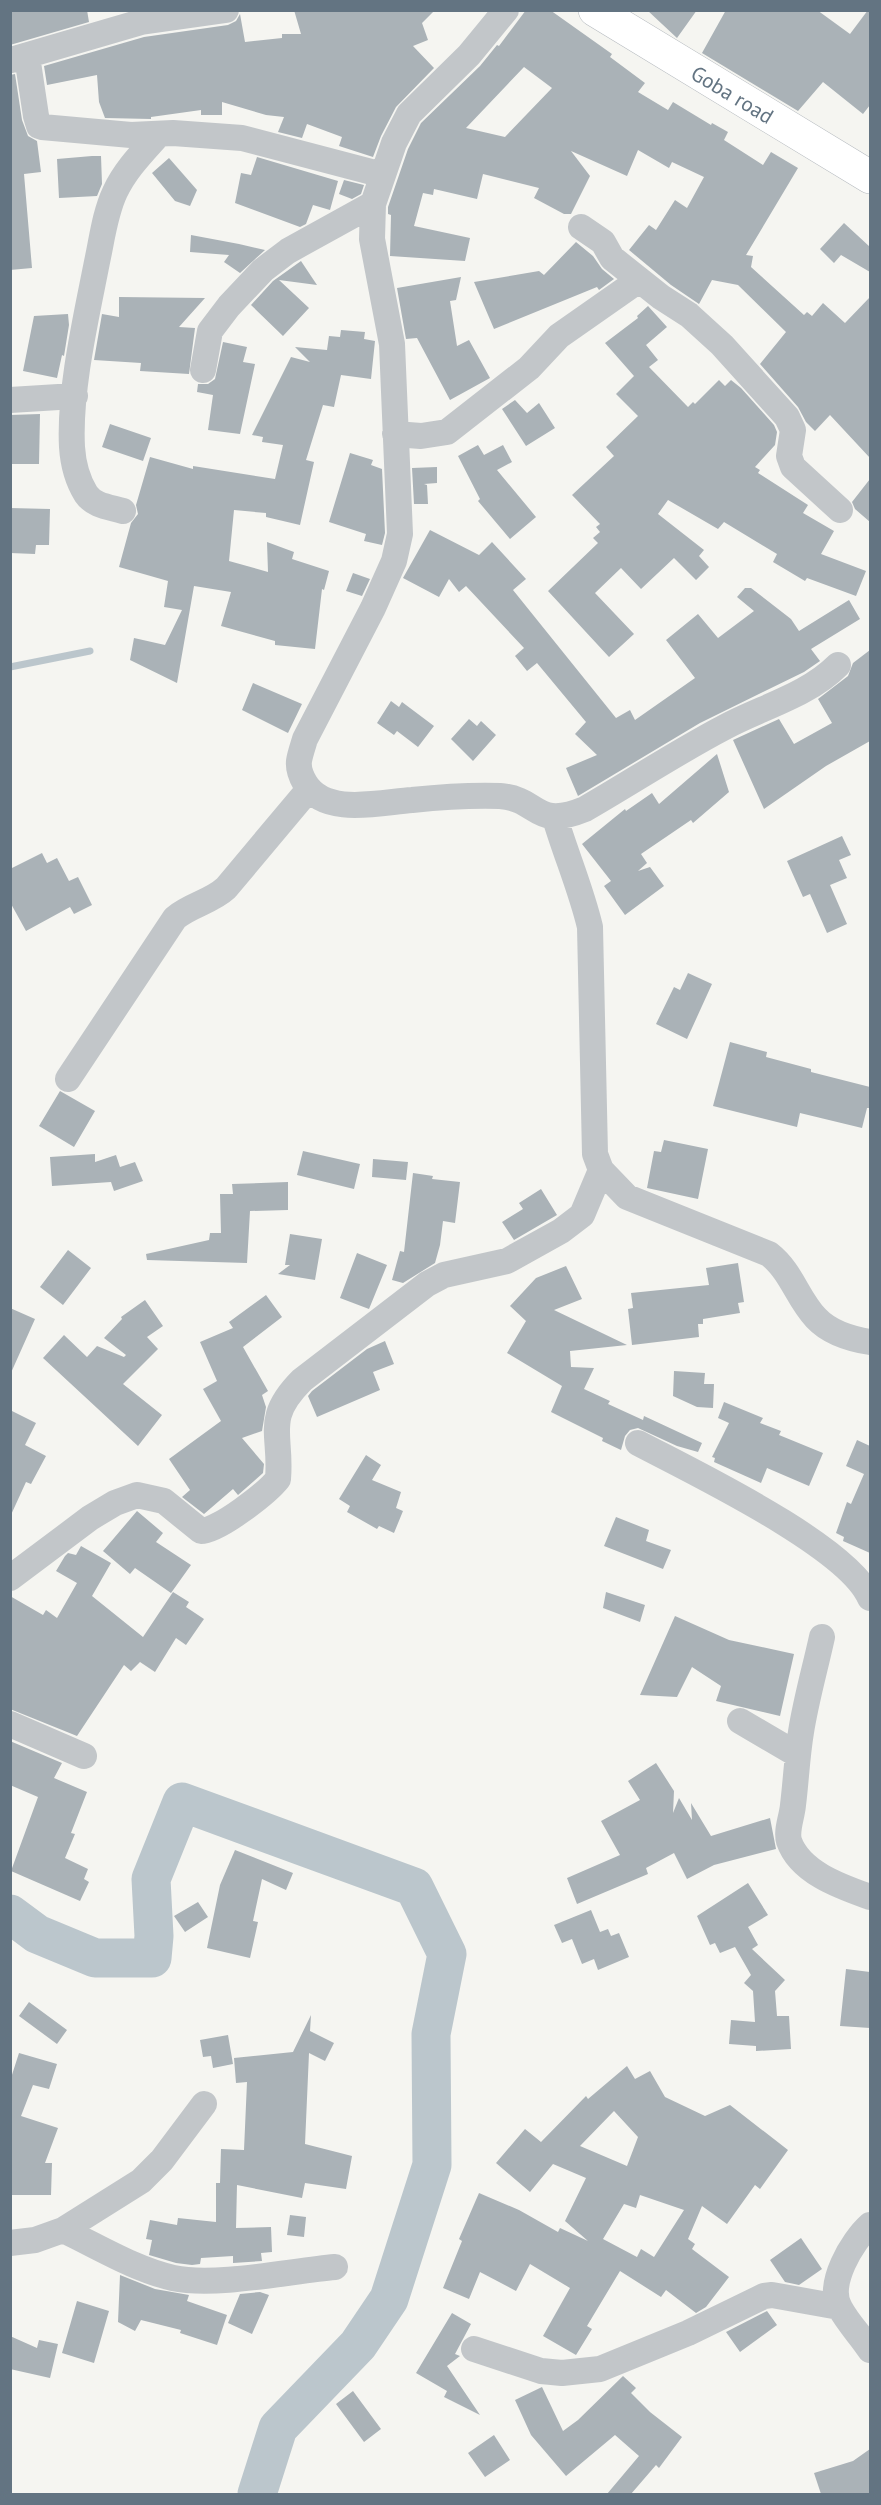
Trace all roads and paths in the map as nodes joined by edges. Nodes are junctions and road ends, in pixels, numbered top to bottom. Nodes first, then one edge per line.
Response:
1 (226, 10) edge
2 (506, 10) edge
3 (595, 10) edge
4 (19, 58) edge
5 (159, 134) junction
6 (868, 170) edge
7 (383, 175) junction
8 (373, 204) junction
9 (581, 226) dead end
10 (639, 280) junction
11 (203, 370) dead end
12 (75, 396) junction
13 (10, 400) edge
14 (395, 434) junction
15 (840, 510) dead end
16 (123, 511) dead end
17 (838, 665) dead end
18 (309, 789) junction
19 (555, 818) junction
20 (68, 1079) dead end
21 (601, 1170) junction
22 (870, 1342) edge
23 (638, 1443) dead end
24 (10, 1578) edge
25 (870, 1598) edge
26 (822, 1637) dead end
27 (740, 1721) dead end
28 (10, 1724) edge
29 (798, 1755) junction
30 (84, 1756) dead end
31 (870, 1897) edge
32 (204, 2104) dead end
33 (870, 2225) edge
34 (63, 2230) junction
35 (10, 2243) edge
36 (335, 2267) dead end
37 (839, 2307) junction
38 (474, 2349) dead end
39 (870, 2350) edge

1 - 4 street
2 - 7 street
3 - 6 main road, Goba road
4 - 5 street
5 - 7 street
5 - 12 street
7 - 8 street
8 - 11 street
8 - 14 street
9 - 10 street
10 - 14 street
10 - 15 street
12 - 13 street
12 - 16 street
14 - 18 street
17 - 19 street
18 - 19 street
18 - 20 street
19 - 21 street
21 - 22 street
21 - 24 street
23 - 25 street
26 - 29 street
27 - 29 street
28 - 30 street
29 - 31 street
32 - 34 street
33 - 37 street
34 - 35 street
34 - 36 street
37 - 38 street
37 - 39 street

